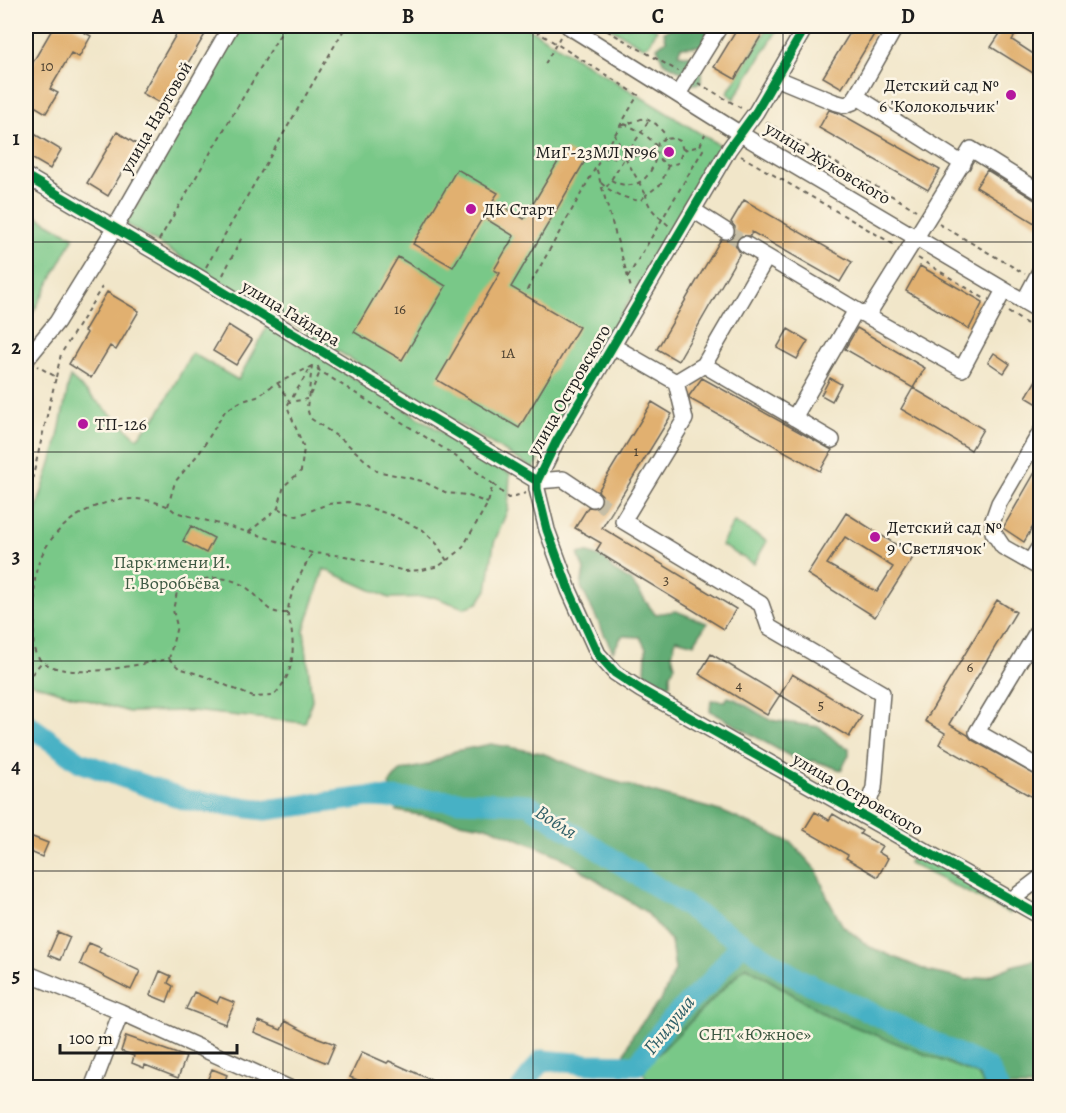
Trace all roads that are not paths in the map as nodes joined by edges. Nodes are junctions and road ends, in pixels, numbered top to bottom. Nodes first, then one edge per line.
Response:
1 (231, 26) edge
2 (720, 26) edge
3 (806, 26) edge
4 (896, 26) edge
5 (565, 30) edge
6 (776, 78) junction
7 (678, 94) junction
8 (856, 96) junction
9 (740, 133) junction
10 (963, 164) junction
11 (26, 176) edge
12 (1041, 192) edge
13 (693, 210) junction
14 (115, 228) junction
15 (726, 231) tunnel mouth
16 (917, 238) junction
17 (746, 243) tunnel mouth
18 (767, 257) junction
19 (1038, 276) edge
20 (1004, 290) junction
21 (1024, 301) junction
22 (1041, 310) edge
23 (862, 313) junction
24 (613, 346) junction
25 (26, 360) edge
26 (704, 365) junction
27 (676, 382) junction
28 (794, 418) junction
29 (1041, 433) edge
30 (832, 440) dead end
31 (537, 485) junction
32 (593, 499) tunnel mouth
33 (1041, 546) edge
34 (1035, 565) edge
35 (1041, 627) edge
36 (1041, 768) edge
37 (863, 816) junction
38 (1041, 878) edge
39 (1011, 900) junction
40 (1041, 916) edge
41 (26, 973) edge
42 (121, 1012) junction
43 (92, 1088) edge
44 (289, 1088) edge

1 - 14 street, улица Нартовой
2 - 7 street
3 - 6 street, улица Островского
4 - 8 street
5 - 7 street, улица Жуковского
6 - 8 street
6 - 9 street, улица Островского
7 - 9 street, улица Жуковского
8 - 10 street
9 - 13 street, улица Островского
9 - 16 street, улица Жуковского
10 - 12 street
10 - 16 street
11 - 14 street, улица Гайдара
13 - 15 street
13 - 24 street, улица Островского
14 - 25 street, улица Нартовой
14 - 31 street, улица Гайдара
16 - 20 street, улица Жуковского
16 - 23 street
17 - 18 street
18 - 23 street
18 - 26 street
19 - 21 street
20 - 21 street, улица Жуковского
20 - 23 street
21 - 22 street, улица Жуковского
23 - 28 street
24 - 27 street
24 - 31 street, улица Островского
26 - 27 street
26 - 28 street
27 - 37 street
28 - 30 street
29 - 34 street
31 - 32 street
31 - 37 street, улица Островского
33 - 34 street
35 - 36 street
37 - 39 street, улица Островского
38 - 39 street
39 - 40 street, улица Островского
41 - 42 street
42 - 43 street
42 - 44 street

